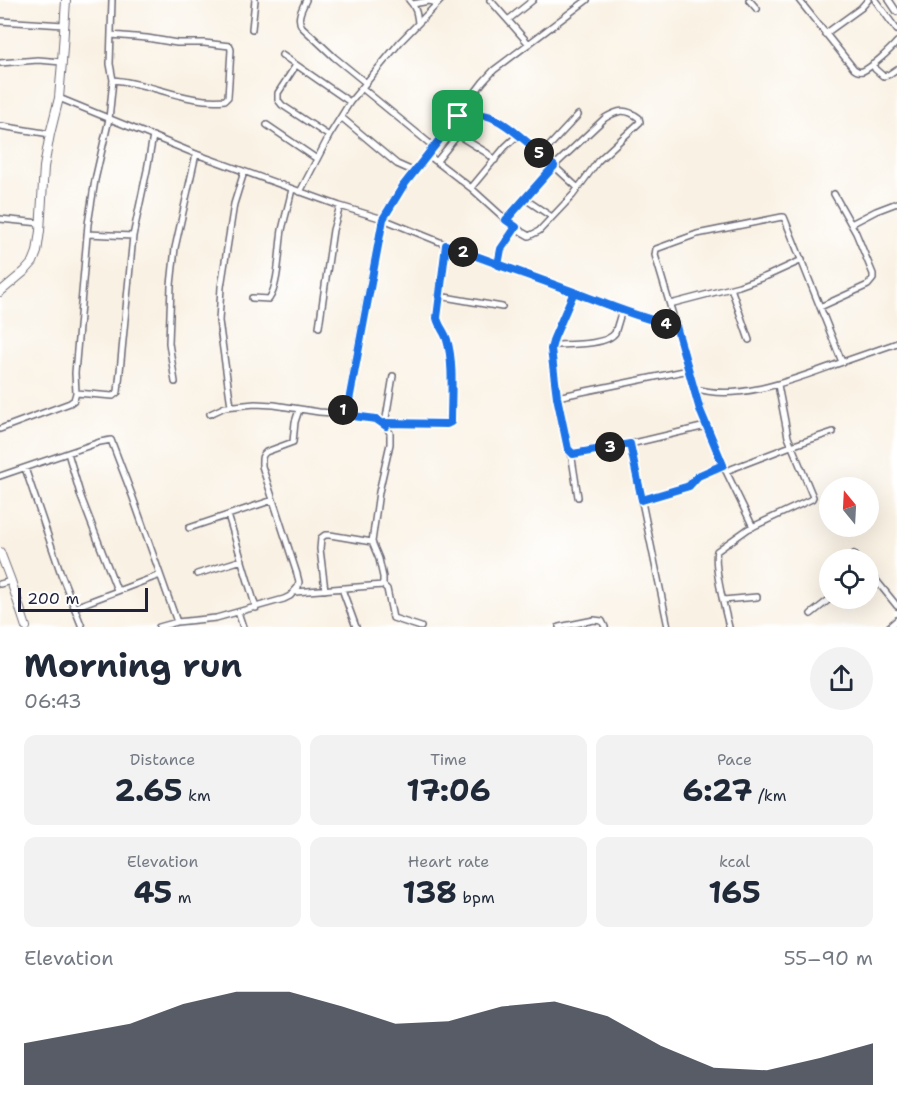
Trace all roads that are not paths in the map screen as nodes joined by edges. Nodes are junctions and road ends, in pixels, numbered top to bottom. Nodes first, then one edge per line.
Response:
1 (66, 0) edge
2 (112, 0) edge
3 (255, 0) edge
4 (306, 0) edge
5 (501, 0) edge
6 (532, 0) edge
7 (586, 0) edge
8 (749, 0) edge
9 (799, 0) edge
10 (868, 0) edge
11 (875, 0) edge
12 (889, 0) edge
13 (440, 1) edge
14 (411, 2) edge
15 (493, 2) edge
16 (757, 9) dead end
17 (897, 14) edge
18 (507, 20) junction
19 (0, 21) edge
20 (890, 21) junction
21 (418, 23) junction
22 (64, 25) junction
23 (252, 29) dead end
24 (897, 30) edge
25 (825, 34) junction
26 (111, 35) junction
27 (897, 42) edge
28 (529, 44) junction
29 (282, 56) dead end
30 (62, 62) junction
31 (0, 63) edge
32 (873, 64) junction
33 (296, 65) junction
34 (897, 69) edge
35 (113, 80) junction
36 (364, 85) junction
37 (59, 98) junction
38 (350, 102) junction
39 (578, 115) dead end
40 (458, 116) junction
41 (341, 117) junction
42 (109, 119) junction
43 (469, 121) junction
44 (267, 125) dead end
45 (0, 127) edge
46 (448, 129) junction
47 (50, 134) junction
48 (457, 135) junction
49 (519, 135) junction
50 (153, 136) junction
51 (329, 136) junction
52 (434, 147) junction
53 (196, 154) junction
54 (428, 155) junction
55 (541, 155) junction
56 (316, 159) junction
57 (495, 160) junction
58 (436, 161) junction
59 (554, 166) junction
60 (244, 172) junction
61 (415, 172) junction
62 (471, 188) junction
63 (579, 188) junction
64 (292, 189) junction
65 (300, 192) junction
66 (834, 194) dead end
67 (525, 199) junction
68 (897, 204) edge
69 (340, 206) junction
70 (552, 217) junction
71 (0, 219) edge
72 (383, 219) junction
73 (506, 220) junction
74 (40, 223) junction
75 (851, 224) junction
76 (516, 227) junction
77 (87, 234) junction
78 (133, 236) junction
79 (446, 245) junction
80 (802, 260) junction
81 (498, 265) junction
82 (731, 288) junction
83 (0, 292) edge
84 (574, 292) junction
85 (439, 296) junction
86 (252, 298) dead end
87 (670, 304) junction
88 (502, 307) dead end
89 (820, 307) junction
90 (622, 310) junction
91 (676, 326) junction
92 (319, 327) dead end
93 (749, 340) dead end
94 (897, 343) edge
95 (553, 345) junction
96 (842, 362) junction
97 (688, 370) junction
98 (393, 376) dead end
99 (175, 382) dead end
100 (778, 385) junction
101 (694, 388) junction
102 (704, 392) junction
103 (76, 393) junction
104 (696, 396) junction
105 (557, 397) junction
106 (231, 406) junction
107 (348, 406) junction
108 (299, 410) junction
109 (210, 414) dead end
110 (338, 414) junction
111 (346, 414) junction
112 (385, 424) junction
113 (706, 426) junction
114 (0, 429) edge
115 (833, 432) dead end
116 (630, 444) junction
117 (791, 446) junction
118 (571, 452) junction
119 (68, 453) junction
120 (25, 468) junction
121 (724, 468) junction
122 (0, 476) edge
123 (578, 497) dead end
124 (273, 500) junction
125 (642, 500) junction
126 (228, 515) junction
127 (753, 527) junction
128 (189, 528) dead end
129 (372, 542) junction
130 (0, 552) edge
131 (242, 560) junction
132 (196, 574) dead end
133 (160, 575) junction
134 (11, 581) junction
135 (0, 584) edge
136 (879, 584) edge
137 (383, 585) junction
138 (342, 589) junction
139 (117, 590) junction
140 (325, 590) junction
141 (295, 592) junction
142 (757, 597) dead end
143 (723, 600) junction
144 (897, 606) edge
145 (75, 607) junction
146 (256, 608) junction
147 (819, 608) edge
148 (238, 612) junction
149 (812, 614) dead end
150 (393, 618) junction
151 (897, 620) edge
152 (177, 622) junction
153 (26, 627) edge
154 (81, 627) edge
155 (159, 627) edge
156 (243, 627) edge
157 (354, 627) edge
158 (393, 627) edge
159 (422, 627) edge
160 (559, 627) edge
161 (605, 627) edge
162 (668, 627) edge
163 (729, 627) edge
164 (889, 627) edge

1 - 22 street
2 - 26 street
3 - 23 street
4 - 36 street
5 - 15 street
6 - 18 street
7 - 28 street
8 - 16 street
9 - 25 street
10 - 25 street
11 - 20 street
12 - 17 street
13 - 14 street
13 - 21 street
14 - 21 street
15 - 18 street
17 - 20 street
18 - 28 street
19 - 22 street
20 - 24 street
21 - 36 street
22 - 30 street
25 - 32 street
26 - 35 street
26 - 35 street
27 - 32 street
28 - 40 street
29 - 33 street
30 - 31 street
30 - 37 street
32 - 34 street
33 - 38 street
33 - 51 street
35 - 42 street
36 - 38 street
36 - 52 street
37 - 42 street
37 - 47 street
38 - 41 street
39 - 55 street
40 - 43 street
40 - 46 street
41 - 51 street
41 - 61 street
42 - 50 street
42 - 77 street
43 - 48 street
43 - 49 street
44 - 56 street
45 - 47 street
46 - 48 street
46 - 52 street
47 - 74 street
48 - 57 street
48 - 58 street
49 - 55 street
49 - 57 street
50 - 53 street
50 - 78 street
51 - 56 street
52 - 54 street
53 - 60 street
53 - 99 street
54 - 58 street
54 - 61 street
55 - 59 street
56 - 65 street
57 - 62 street
58 - 62 street
59 - 63 street
59 - 63 street
59 - 67 street
60 - 64 street
60 - 106 street
61 - 72 street
62 - 73 street
63 - 70 street
64 - 65 street
64 - 86 street
65 - 69 street
66 - 75 street
67 - 70 street
67 - 73 street
68 - 75 street
69 - 72 street
69 - 92 street
70 - 76 street
71 - 74 street
72 - 79 street
72 - 107 street
73 - 76 street
74 - 83 street
75 - 89 street
76 - 81 street
77 - 78 street
77 - 103 street
78 - 103 street
79 - 81 street
79 - 85 street
80 - 82 street
80 - 87 street
80 - 89 street
81 - 84 street
82 - 87 street
82 - 93 street
84 - 90 street
84 - 95 street
85 - 88 street
85 - 112 street
87 - 91 street
89 - 96 street
90 - 91 street
90 - 95 street
91 - 97 street
94 - 96 street
95 - 105 street
96 - 100 street
97 - 101 street
97 - 105 street
98 - 112 street
100 - 102 street
100 - 117 street
101 - 102 street
101 - 104 street
102 - 104 street
103 - 114 street
104 - 113 street
105 - 118 street
106 - 108 street
106 - 109 street
107 - 110 street
107 - 111 street
108 - 110 street
108 - 124 street
110 - 111 street
111 - 112 street
112 - 129 street
113 - 116 street
113 - 121 street
115 - 117 street
116 - 118 street
116 - 125 street
117 - 121 street
117 - 127 street
118 - 123 street
119 - 120 street
119 - 133 street
119 - 139 street
120 - 122 street
120 - 145 street
121 - 125 street
121 - 127 street
124 - 126 street
124 - 141 street
125 - 162 street
126 - 128 street
126 - 131 street
127 - 143 street
129 - 137 street
129 - 140 street
130 - 134 street
131 - 132 street
131 - 146 street
133 - 139 street
133 - 152 street
134 - 135 street
134 - 153 street
136 - 144 street
137 - 138 street
137 - 150 street
138 - 140 street
138 - 157 street
139 - 145 street
140 - 141 street
141 - 146 street
142 - 143 street
143 - 163 street
145 - 154 street
146 - 148 street
147 - 149 street
148 - 152 street
148 - 156 street
150 - 158 street
150 - 159 street
151 - 164 street
152 - 155 street
160 - 161 street

